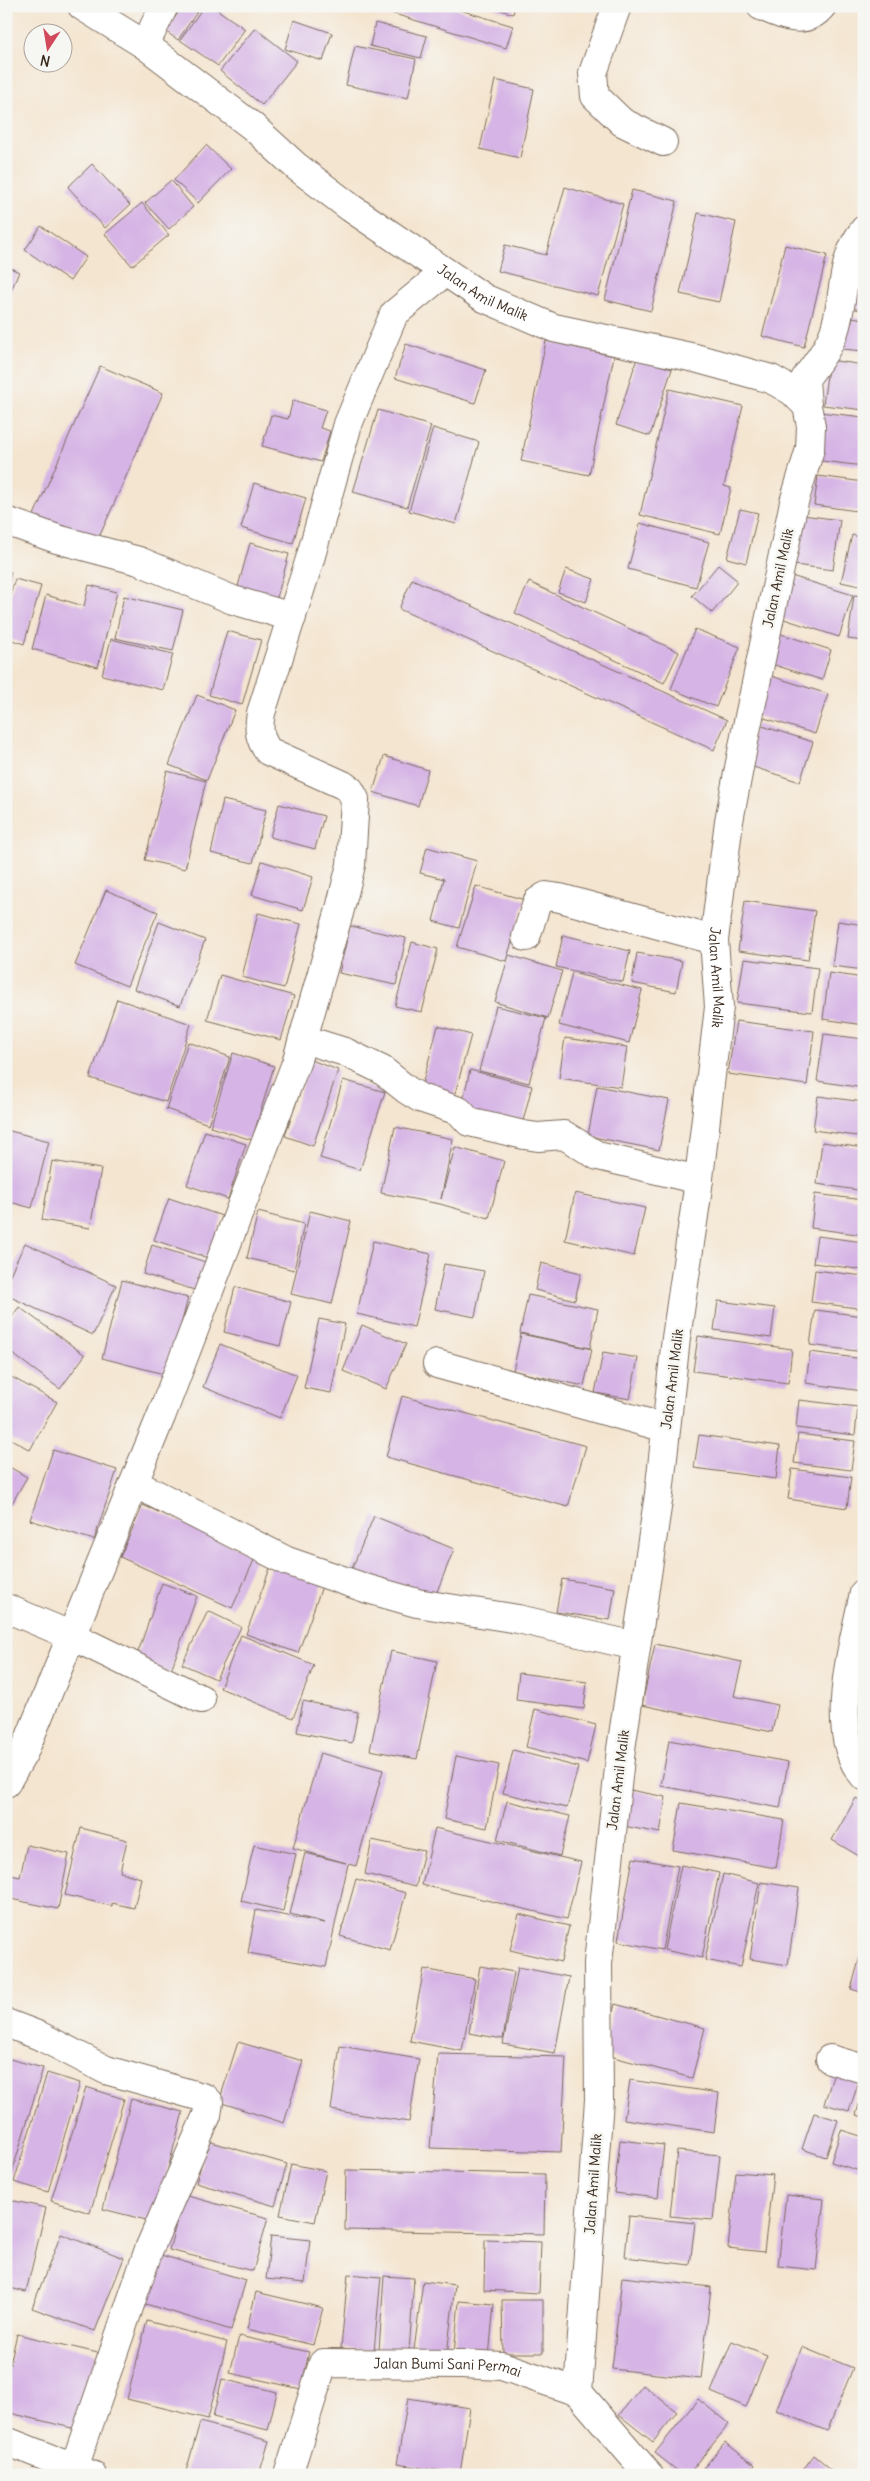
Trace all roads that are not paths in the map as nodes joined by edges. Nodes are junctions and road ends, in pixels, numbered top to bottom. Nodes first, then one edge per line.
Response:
1 (82, 6) edge
2 (164, 6) edge
3 (617, 6) edge
4 (761, 6) edge
5 (822, 6) edge
6 (145, 45) junction
7 (663, 142) dead end
8 (864, 230) edge
9 (445, 272) junction
10 (807, 406) junction
11 (6, 521) edge
12 (292, 617) junction
13 (526, 937) dead end
14 (714, 940) junction
15 (303, 1039) junction
16 (699, 1180) junction
17 (436, 1364) dead end
18 (666, 1428) junction
19 (134, 1484) junction
20 (864, 1593) edge
21 (6, 1608) edge
22 (72, 1636) junction
23 (636, 1646) junction
24 (200, 1699) dead end
25 (864, 1776) edge
26 (6, 1783) edge
27 (6, 2023) edge
28 (830, 2058) dead end
29 (864, 2069) edge
30 (578, 2392) junction
31 (6, 2441) edge
32 (83, 2471) edge
33 (288, 2475) edge
34 (648, 2475) edge

1 - 6 street, Jalan Amil Malik
2 - 6 street
3 - 7 street
4 - 5 street
6 - 9 street, Jalan Amil Malik
8 - 10 street
9 - 10 street, Jalan Amil Malik
9 - 12 street
10 - 14 street, Jalan Amil Malik
11 - 12 street
12 - 15 street
13 - 14 street
14 - 16 street, Jalan Amil Malik
15 - 16 street
15 - 19 street
16 - 18 street, Jalan Amil Malik
17 - 18 street
18 - 23 street, Jalan Amil Malik
19 - 22 street
19 - 23 street
20 - 25 street
21 - 22 street
22 - 24 street
22 - 26 street
23 - 30 street, Jalan Amil Malik
27 - 32 street
28 - 29 street
30 - 33 street, Jalan Bumi Sani Permai
30 - 34 street
31 - 32 street

